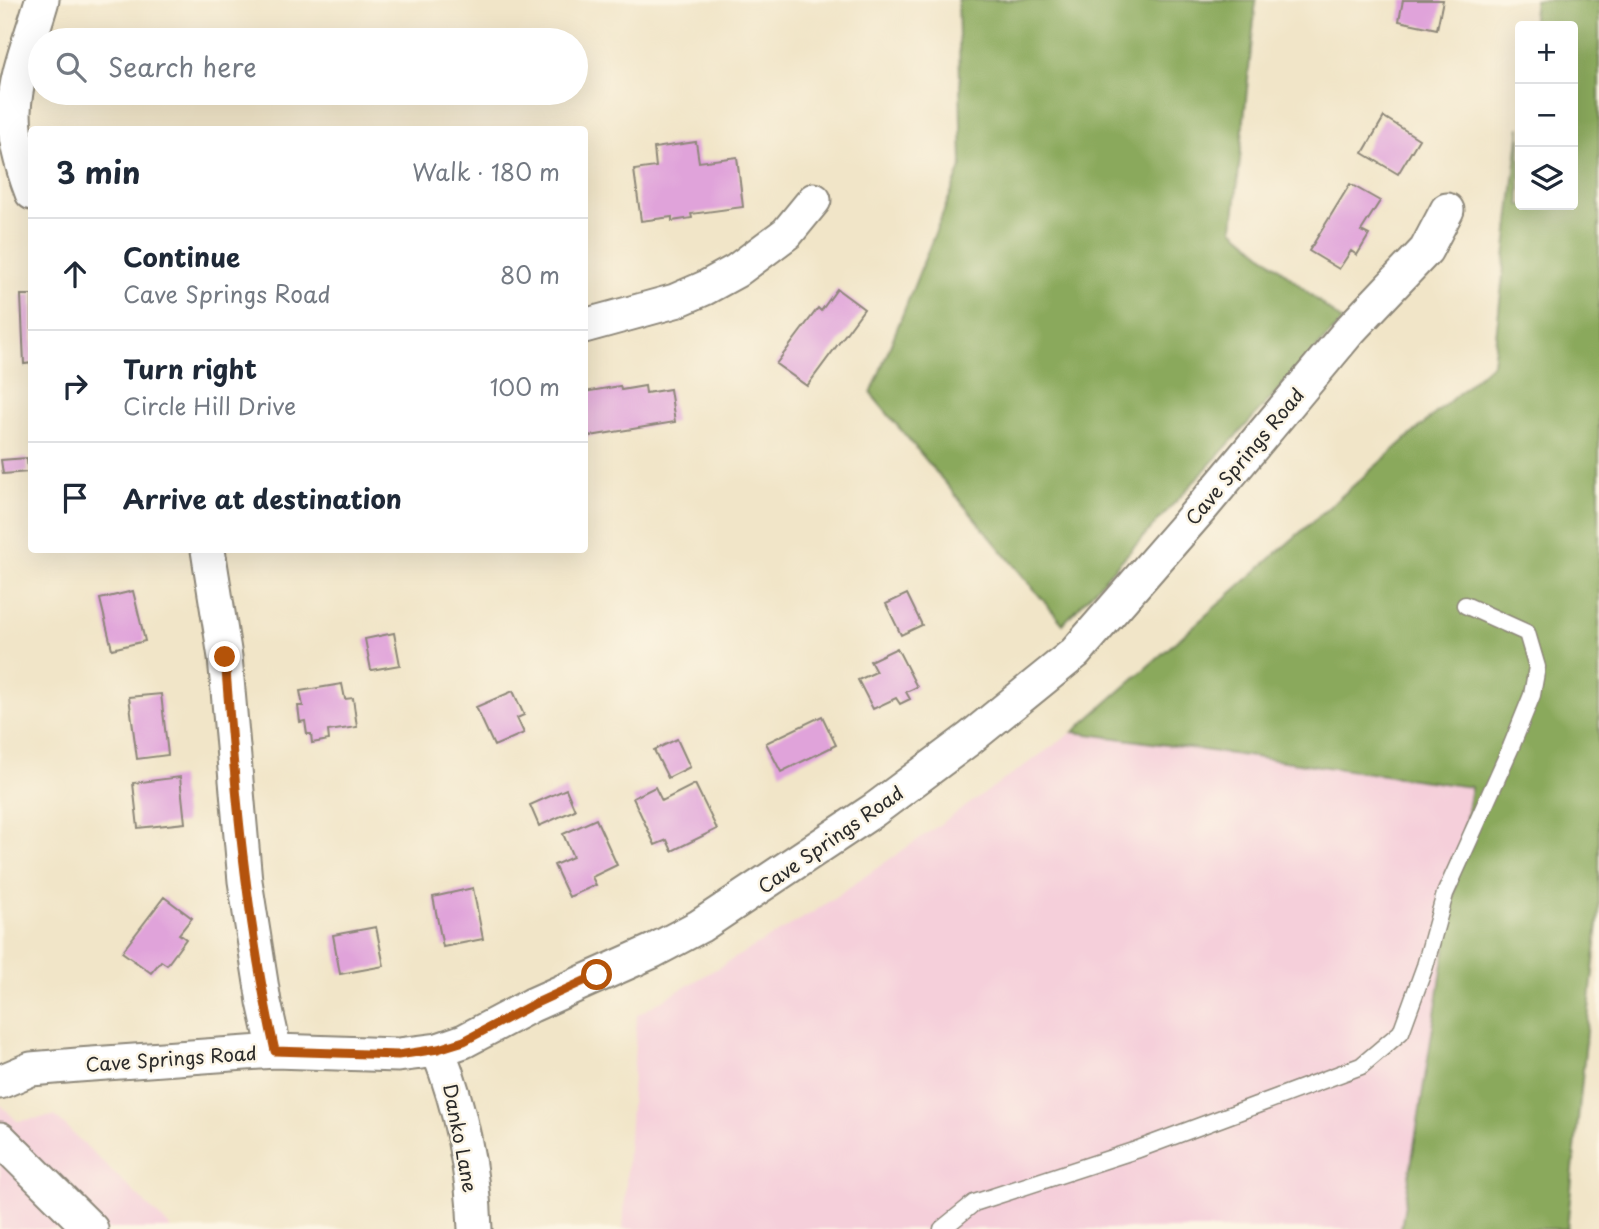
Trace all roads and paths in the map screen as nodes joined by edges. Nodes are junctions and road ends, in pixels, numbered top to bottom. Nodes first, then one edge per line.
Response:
1 (42, 0) edge
2 (34, 28) edge
3 (28, 49) edge
4 (8, 129) edge
5 (28, 182) edge
6 (814, 200) dead end
7 (1447, 210) dead end
8 (588, 325) edge
9 (208, 553) edge
10 (1465, 605) dead end
11 (438, 1049) junction
12 (275, 1051) junction
13 (0, 1082) edge
14 (0, 1139) edge
15 (91, 1229) edge
16 (475, 1229) edge
17 (942, 1229) edge

1 - 2 street
3 - 4 street
4 - 5 street
6 - 8 street
7 - 11 street, Cave Springs Road
9 - 12 street
10 - 17 lane
11 - 12 street, Cave Springs Road
11 - 16 street, Danko Lane
12 - 13 street, Cave Springs Road
14 - 15 street

